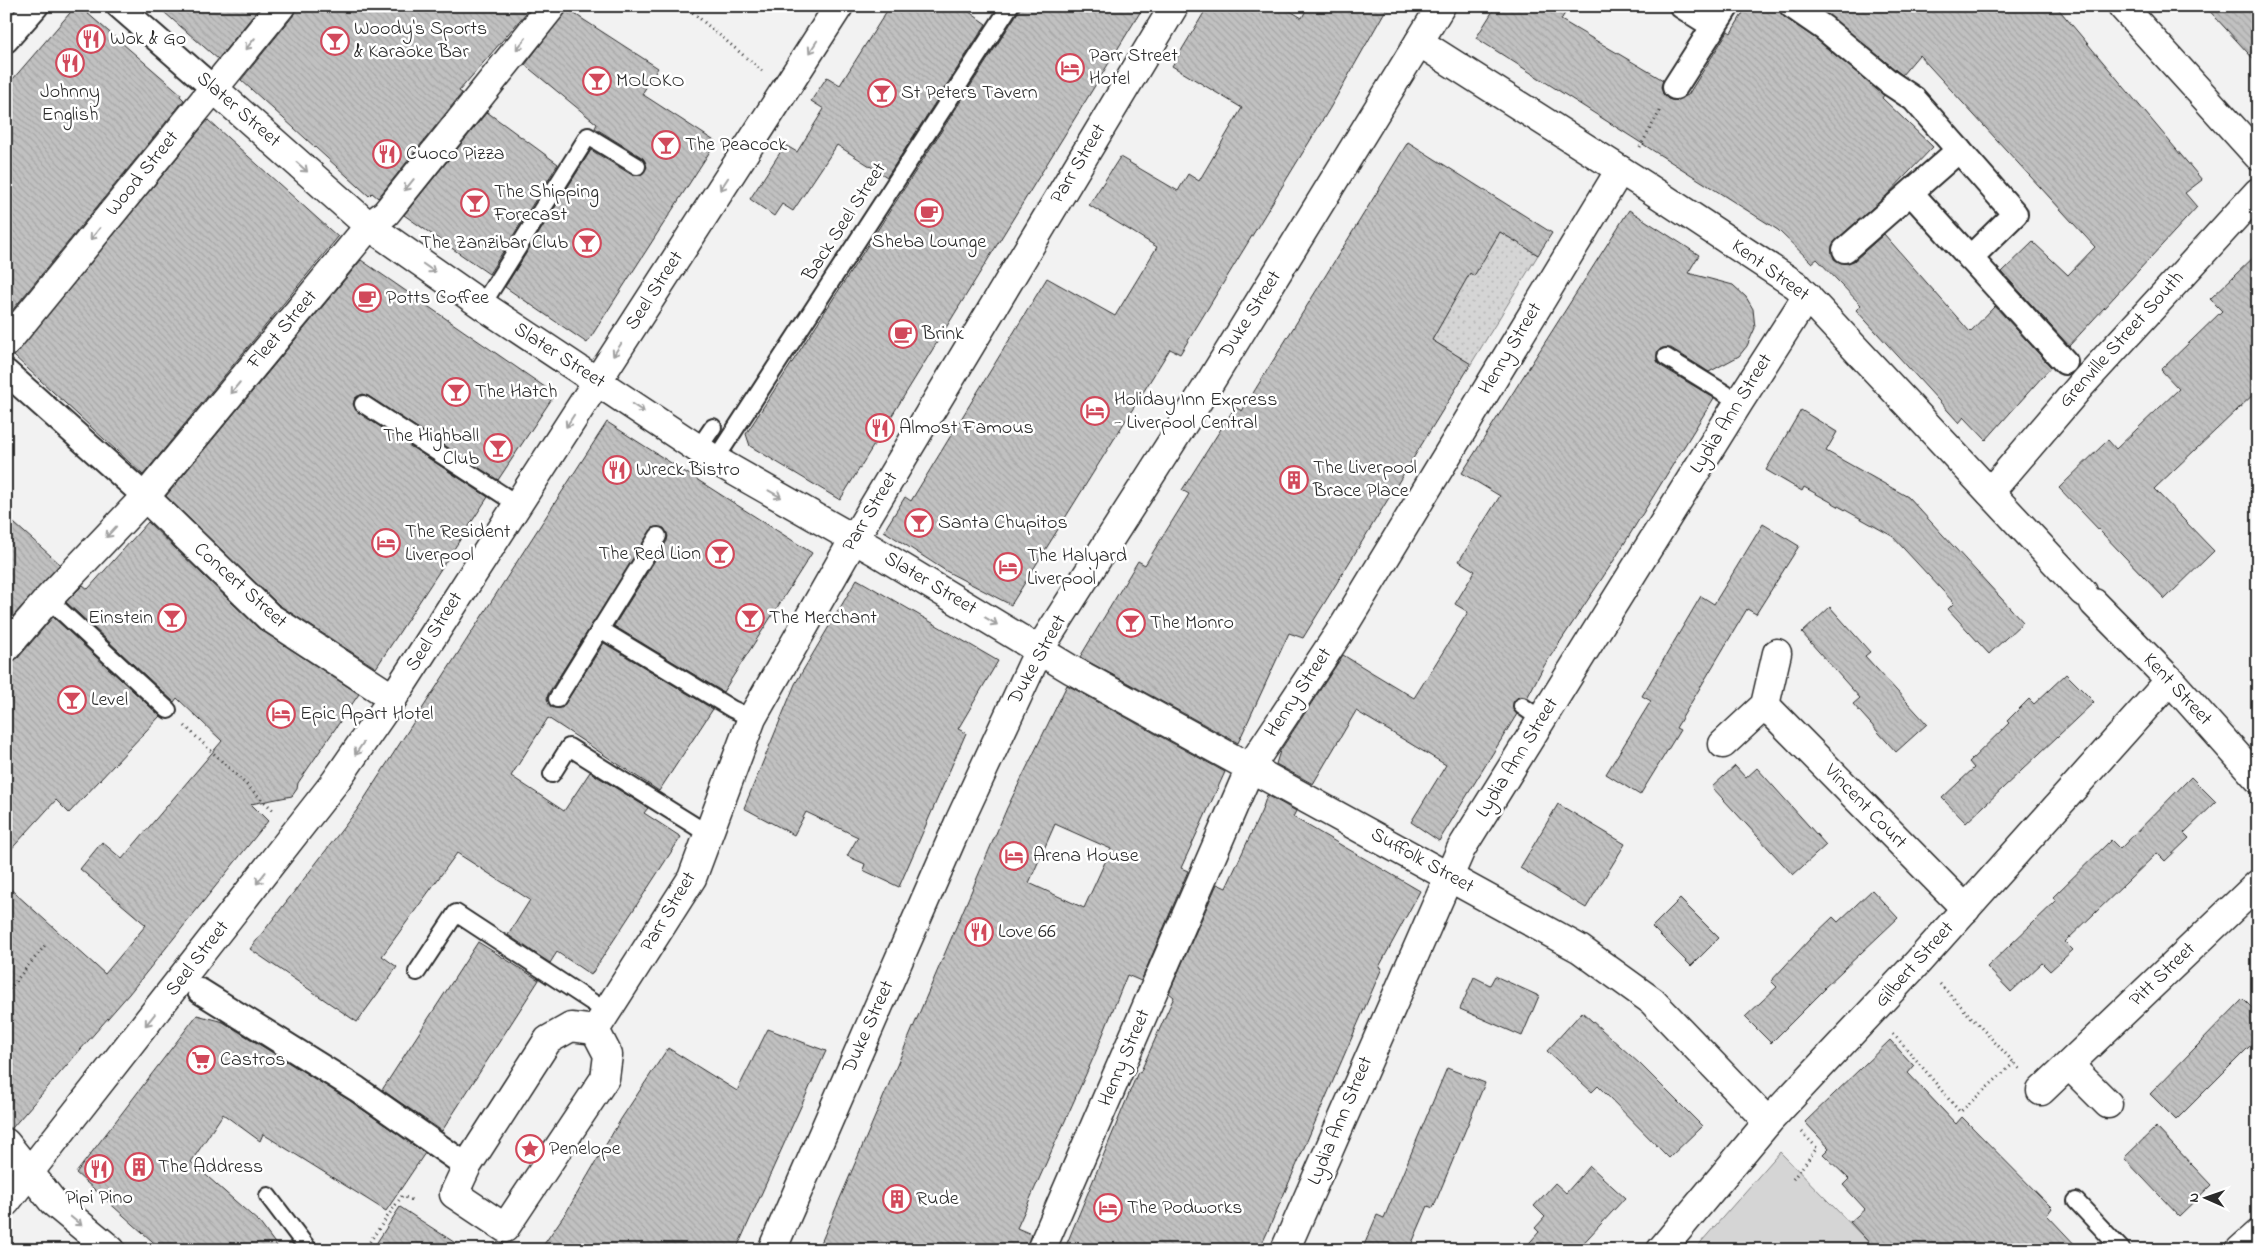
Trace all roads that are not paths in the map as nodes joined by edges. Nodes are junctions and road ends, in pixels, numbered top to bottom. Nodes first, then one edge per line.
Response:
1 (119, 6) edge
2 (281, 6) edge
3 (552, 6) edge
4 (839, 6) edge
5 (1010, 6) edge
6 (1174, 6) edge
7 (1441, 6) edge
8 (1682, 6) edge
9 (1727, 6) edge
10 (1792, 6) edge
11 (2122, 6) edge
12 (32, 8) edge
13 (1714, 26) junction
14 (6, 40) edge
15 (1419, 42) junction
16 (1675, 87) dead end
17 (213, 88) junction
18 (1959, 150) junction
19 (2258, 156) edge
20 (637, 166) dead end
21 (1620, 170) junction
22 (2258, 192) edge
23 (1911, 193) junction
24 (369, 226) junction
25 (1845, 250) dead end
26 (1970, 258) junction
27 (1807, 296) junction
28 (482, 305) junction
29 (6, 343) edge
30 (1666, 357) dead end
31 (2065, 362) dead end
32 (6, 372) edge
33 (597, 380) junction
34 (1739, 402) junction
35 (364, 404) dead end
36 (713, 427) dead end
37 (706, 454) junction
38 (1990, 492) junction
39 (141, 493) junction
40 (517, 504) junction
41 (658, 536) dead end
42 (854, 539) junction
43 (48, 599) junction
44 (600, 629) junction
45 (6, 648) edge
46 (1039, 650) junction
47 (1777, 653) dead end
48 (2170, 680) junction
49 (393, 698) junction
50 (557, 699) dead end
51 (1765, 705) junction
52 (168, 710) road end
53 (752, 718) junction
54 (1722, 744) dead end
55 (1251, 766) junction
56 (552, 774) dead end
57 (2258, 779) edge
58 (708, 834) junction
59 (1449, 876) junction
60 (2258, 884) edge
61 (1966, 909) junction
62 (416, 972) dead end
63 (200, 991) dead end
64 (601, 1021) junction
65 (2069, 1065) junction
66 (2034, 1083) road end
67 (2108, 1104) dead end
68 (1768, 1122) junction
69 (6, 1143) edge
70 (467, 1166) junction
71 (30, 1174) junction
72 (268, 1196) dead end
73 (2076, 1201) dead end
74 (6, 1202) edge
75 (2258, 1234) edge
76 (507, 1239) edge
77 (111, 1250) edge
78 (309, 1250) edge
79 (772, 1250) edge
80 (1041, 1250) edge
81 (1285, 1250) edge
82 (1661, 1250) edge
83 (2122, 1250) edge
84 (2240, 1250) edge

1 - 17 street, Slater Street
2 -> 17 street, Wood Street
3 -> 24 street, Fleet Street
4 -> 33 street, Seel Street
5 - 37 lane, Back Seel Street
6 - 42 street, Parr Street
7 - 15 street, Duke Street
8 - 13 street
9 - 13 street
10 - 18 street
11 - 19 street
12 - 14 street
13 - 16 street
15 - 21 street, Kent Street
15 - 46 street, Duke Street
17 -> 24 street, Slater Street
17 -> 29 street, Wood Street
18 - 23 street
18 - 26 street
20 - 28 lane
21 - 27 street, Kent Street
21 - 55 street, Henry Street
22 - 38 street, Grenville Street South
23 - 25 street
23 - 26 street
24 -> 28 street, Slater Street
24 -> 39 street, Fleet Street
26 - 31 street
27 - 34 street, Lydia Ann Street
27 - 38 street, Kent Street
28 - 33 street, Slater Street
30 - 34 lane
32 - 39 street, Concert Street
33 -> 37 street, Slater Street
33 -> 40 street, Seel Street
34 - 59 street, Lydia Ann Street
35 - 40 lane
36 - 37 lane
37 -> 42 street, Slater Street
38 - 48 street, Kent Street
39 -> 43 street, Fleet Street
39 - 49 street, Concert Street
40 - 49 street, Seel Street
41 - 44 lane
42 -> 46 street, Slater Street
42 - 53 street, Parr Street
43 - 45 street, Fleet Street
43 - 52 lane
44 - 50 lane
44 - 53 lane
46 - 55 street, Suffolk Street
46 - 79 street, Duke Street
47 - 51 street
48 - 57 street, Kent Street
48 - 61 street, Gilbert Street
49 -> 71 street, Seel Street
51 - 54 street
51 - 61 street, Vincent Court
53 - 58 street, Parr Street
55 - 59 street, Suffolk Street
55 - 80 street, Henry Street
56 - 58 lane
58 - 64 street, Parr Street
59 - 68 street, Suffolk Street
59 - 81 street, Lydia Ann Street
60 - 65 street, Pitt Street
61 - 68 street, Gilbert Street
62 - 64 lane
63 - 70 street
64 - 70 street
64 - 76 street
65 - 66 street, Pitt Street
65 - 67 street
68 - 82 street, Gilbert Street
69 - 71 street
70 - 76 street
71 - 74 street, Seel Street
71 -> 77 street
72 - 78 lane
73 - 83 lane
75 - 84 street

